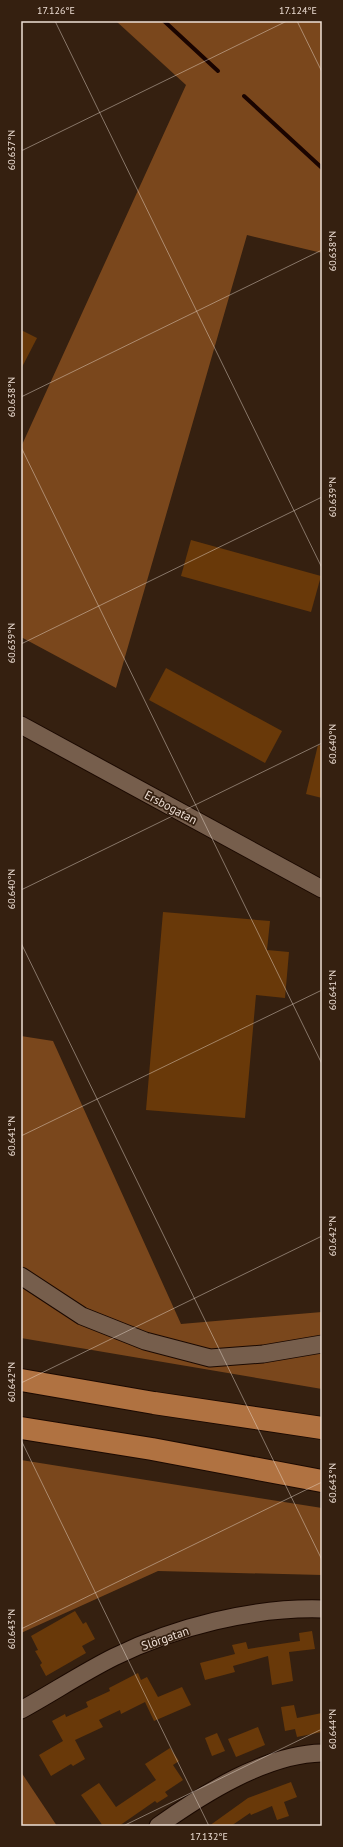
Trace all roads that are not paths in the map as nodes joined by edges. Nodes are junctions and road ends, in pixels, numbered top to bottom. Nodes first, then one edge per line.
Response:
1 (21, 726) edge
2 (322, 889) edge
3 (21, 1276) edge
4 (322, 1344) edge
5 (21, 1380) edge
6 (21, 1428) edge
7 (322, 1428) edge
8 (322, 1481) edge
9 (322, 1609) edge
10 (21, 1710) edge
11 (322, 1753) edge
12 (158, 1826) edge

1 - 2 street, Ersbogatan
3 - 4 street
5 - 7 highway
6 - 8 highway
9 - 10 street, Slörgatan
11 - 12 street

